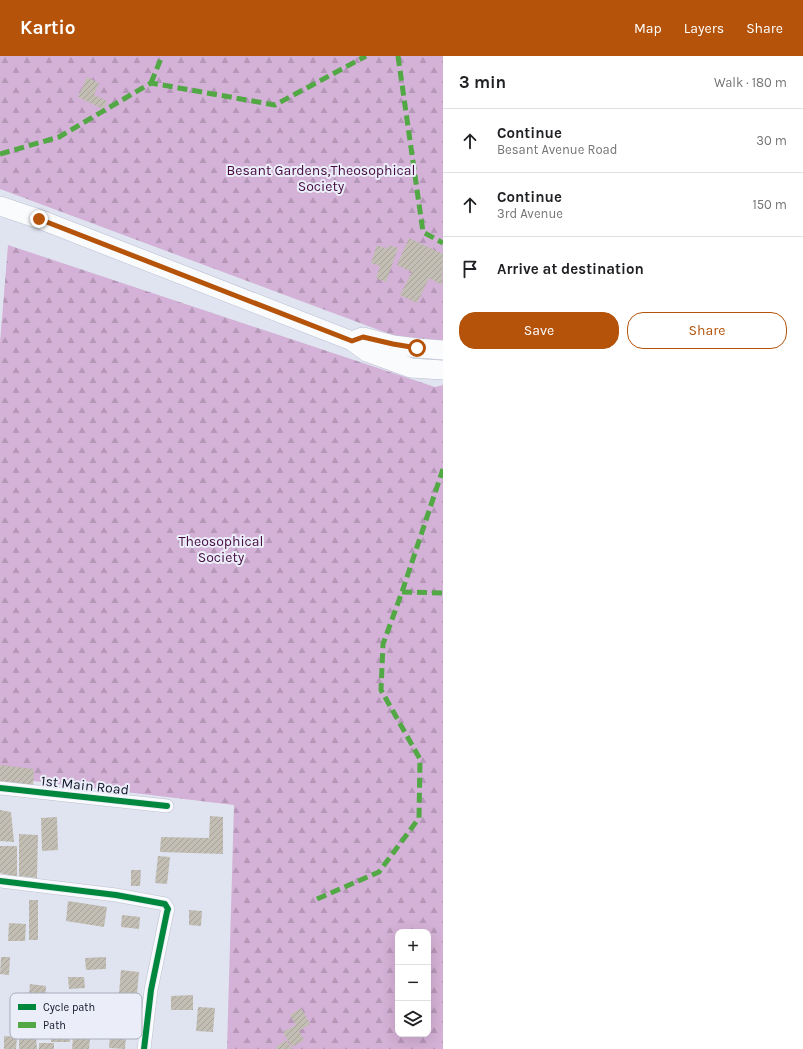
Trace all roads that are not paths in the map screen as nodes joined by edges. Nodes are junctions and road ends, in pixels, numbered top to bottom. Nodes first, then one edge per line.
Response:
1 (0, 206) edge
2 (352, 341) junction
3 (443, 350) edge
4 (443, 370) edge
5 (0, 788) edge
6 (167, 806) dead end
7 (0, 881) edge
8 (144, 1049) edge

1 - 2 main road
2 - 3 main road
2 - 4 main road
5 - 6 street, 1st Main Road
7 - 8 street

